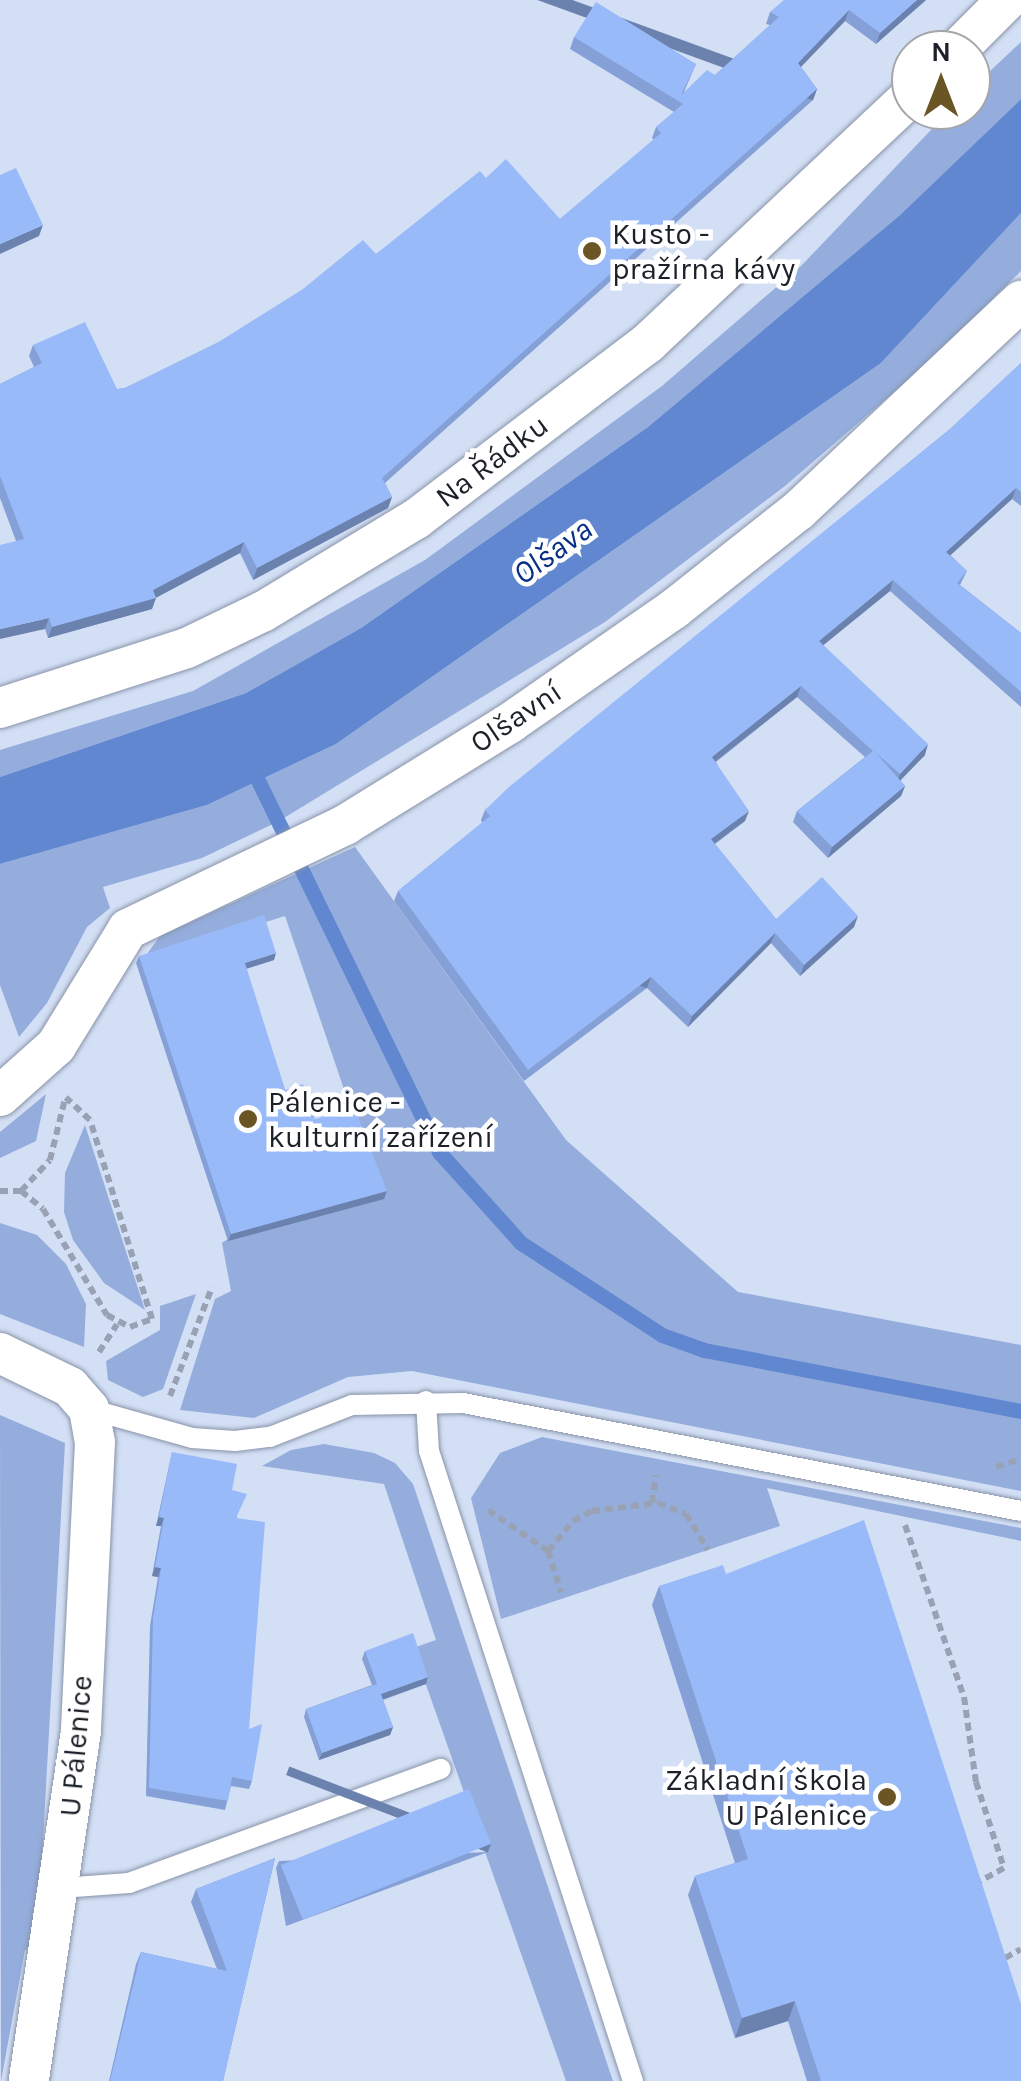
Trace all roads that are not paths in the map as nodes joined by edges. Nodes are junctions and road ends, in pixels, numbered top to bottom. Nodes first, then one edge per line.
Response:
1 (1007, 0) edge
2 (977, 30) edge
3 (891, 115) edge
4 (1021, 300) edge
5 (0, 708) edge
6 (0, 1096) edge
7 (0, 1353) edge
8 (426, 1401) junction
9 (89, 1410) junction
10 (1021, 1511) edge
11 (441, 1769) dead end
12 (62, 1888) junction
13 (30, 2081) edge
14 (633, 2081) edge

1 - 2 street
3 - 5 street, Na Řádku
4 - 6 street, Olšavní
7 - 9 street
8 - 9 lane
8 - 10 lane
8 - 14 lane
9 - 12 street, U Pálenice
11 - 12 lane
12 - 13 street, U Pálenice

